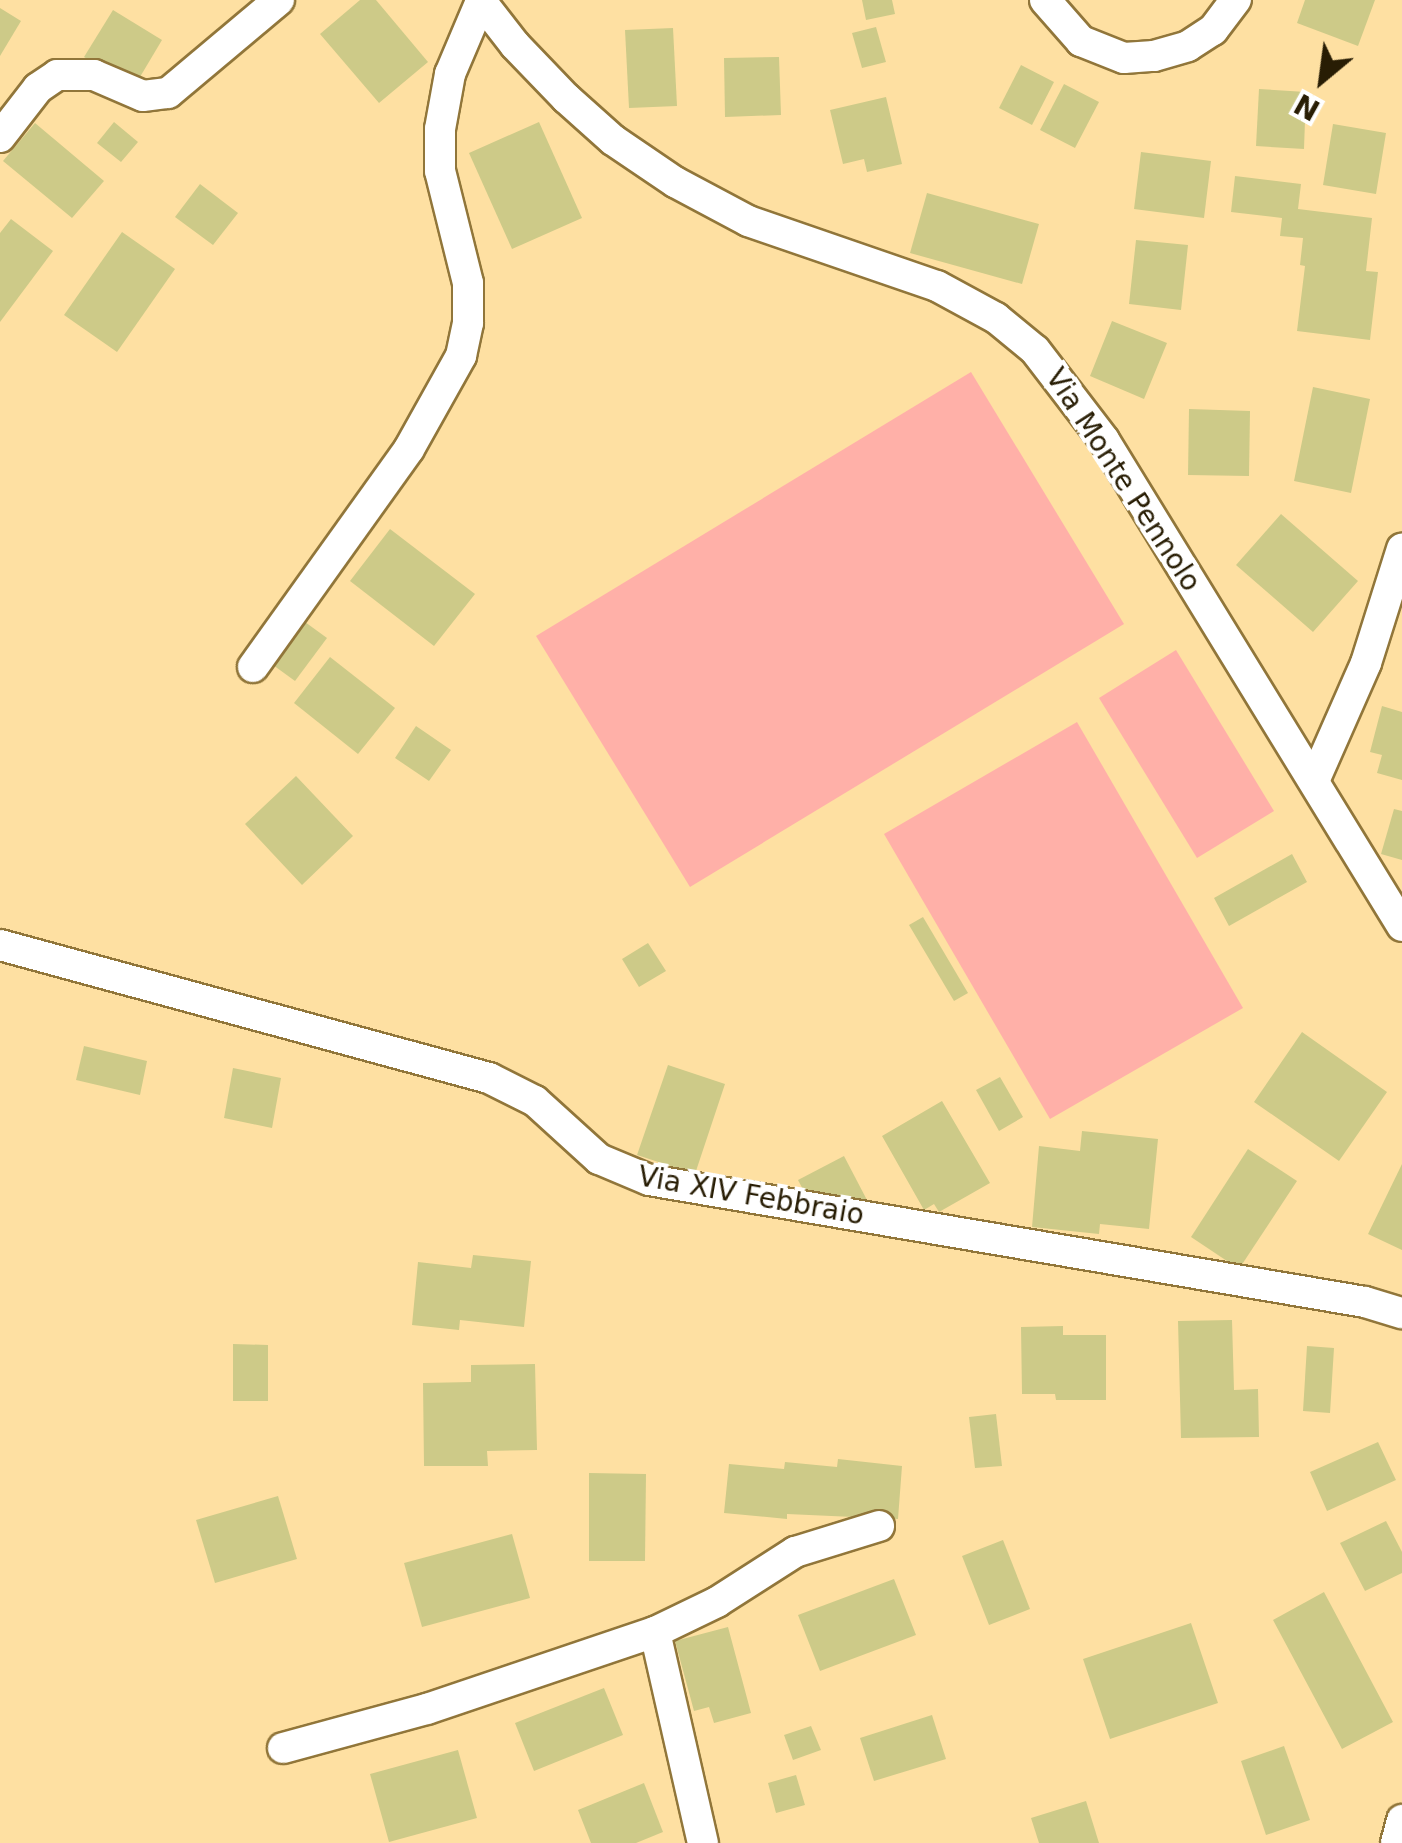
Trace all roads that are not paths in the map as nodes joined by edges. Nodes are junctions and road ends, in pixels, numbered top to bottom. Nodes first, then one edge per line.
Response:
1 (279, 0) edge
2 (1045, 0) edge
3 (1236, 0) edge
4 (481, 1) edge
5 (0, 137) edge
6 (1402, 550) edge
7 (253, 667) dead end
8 (1314, 780) junction
9 (1402, 926) edge
10 (0, 945) edge
11 (1365, 1302) junction
12 (1402, 1313) edge
13 (1402, 1322) edge
14 (879, 1526) dead end
15 (656, 1632) junction
16 (283, 1748) dead end
17 (1402, 1820) edge
18 (703, 1843) edge
19 (1396, 1843) edge

1 - 5 street
2 - 3 street
4 - 7 street
4 - 8 street, Via Monte Pennolo
6 - 8 street
8 - 9 street, Via Monte Pennolo
10 - 11 street, Via XIV Febbraio
11 - 12 street, Via XIV Febbraio
11 - 13 street, Via XIV Febbraio
14 - 15 street
15 - 16 street
15 - 18 street
17 - 19 street

